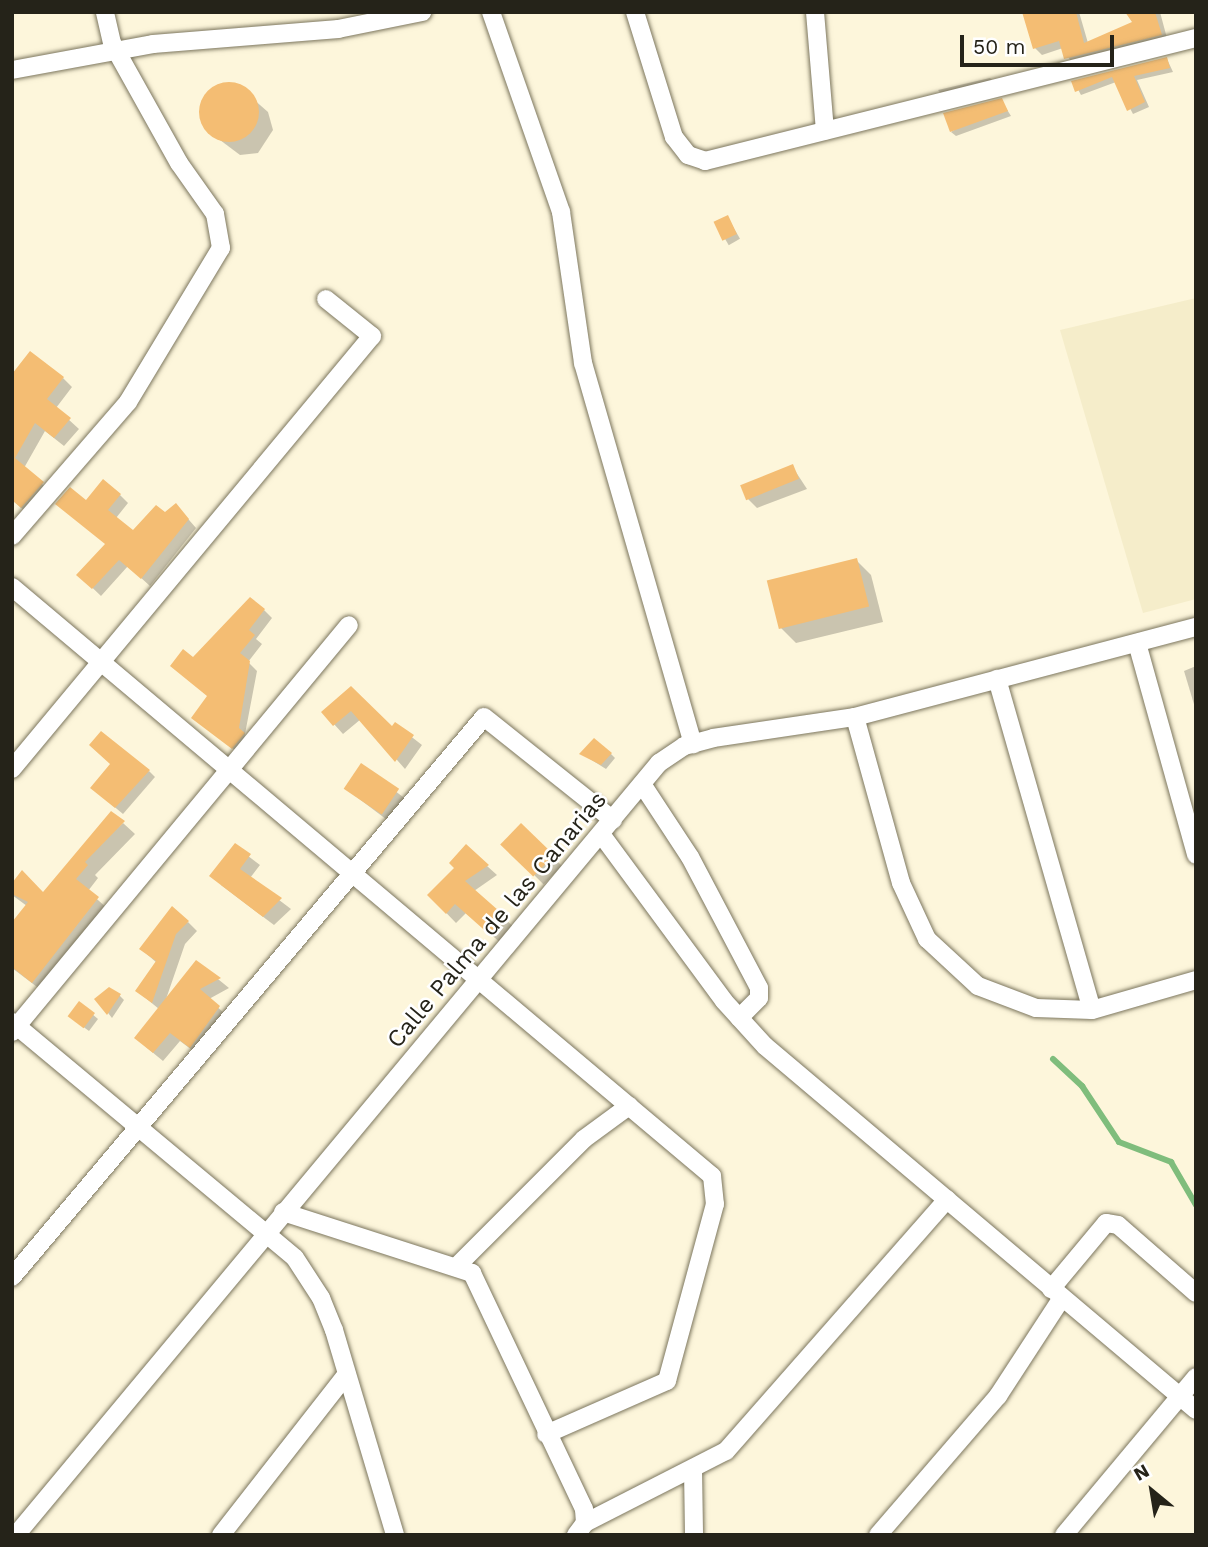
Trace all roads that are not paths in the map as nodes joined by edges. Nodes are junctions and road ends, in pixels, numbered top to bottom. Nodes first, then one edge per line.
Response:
1 (105, 12) edge
2 (422, 12) edge
3 (491, 12) edge
4 (635, 12) edge
5 (815, 12) edge
6 (1196, 38) edge
7 (116, 50) junction
8 (12, 70) edge
9 (825, 131) junction
10 (326, 299) dead end
11 (12, 536) edge
12 (12, 587) edge
13 (349, 625) dead end
14 (1196, 627) edge
15 (1137, 643) junction
16 (99, 664) junction
17 (997, 680) junction
18 (855, 717) junction
19 (693, 744) junction
20 (12, 769) edge
21 (229, 770) junction
22 (642, 784) junction
23 (613, 820) junction
24 (601, 834) junction
25 (1196, 855) edge
26 (352, 873) junction
27 (1196, 980) edge
28 (477, 981) junction
29 (1092, 1010) junction
30 (740, 1018) junction
31 (14, 1027) edge
32 (629, 1106) junction
33 (139, 1127) junction
34 (947, 1199) junction
35 (283, 1212) junction
36 (266, 1232) junction
37 (458, 1265) junction
38 (12, 1277) edge
39 (1196, 1293) edge
40 (1057, 1294) junction
41 (347, 1374) junction
42 (1196, 1377) edge
43 (1180, 1397) junction
44 (1196, 1410) edge
45 (546, 1434) junction
46 (693, 1469) junction
47 (580, 1529) edge
48 (16, 1535) edge
49 (221, 1535) edge
50 (395, 1535) edge
51 (694, 1535) edge
52 (878, 1535) edge
53 (1064, 1535) edge

1 - 7 street
2 - 7 street
3 - 19 street
4 - 9 street
5 - 9 street
6 - 9 street
7 - 8 street
7 - 11 street
10 - 16 street
12 - 16 street
13 - 21 street
14 - 15 street, Calle Palma de las Canarias
15 - 17 street, Calle Palma de las Canarias
15 - 25 street
16 - 20 street
16 - 21 street
17 - 18 street, Calle Palma de las Canarias
17 - 29 street
18 - 19 street, Calle Palma de las Canarias
18 - 29 street
19 - 22 street, Calle Palma de las Canarias
21 - 26 street
21 - 31 street
22 - 23 street, Calle Palma de las Canarias
22 - 30 street
23 - 24 street, Calle Palma de las Canarias
23 - 26 street
24 - 28 street, Calle Palma de las Canarias
24 - 30 street
26 - 28 street
26 - 33 street
27 - 29 street
28 - 32 street
28 - 35 street, Calle Palma de las Canarias
30 - 34 street
31 - 33 street
32 - 37 street
32 - 45 street
33 - 36 street
33 - 38 street
34 - 40 street
34 - 46 street
35 - 36 street, Calle Palma de las Canarias
35 - 37 street
36 - 41 street
36 - 48 street, Calle Palma de las Canarias
37 - 45 street
39 - 40 street
40 - 43 street
40 - 52 street
41 - 49 street
41 - 50 street
42 - 43 street
43 - 44 street
43 - 53 street
45 - 47 street
46 - 47 street
46 - 51 street

